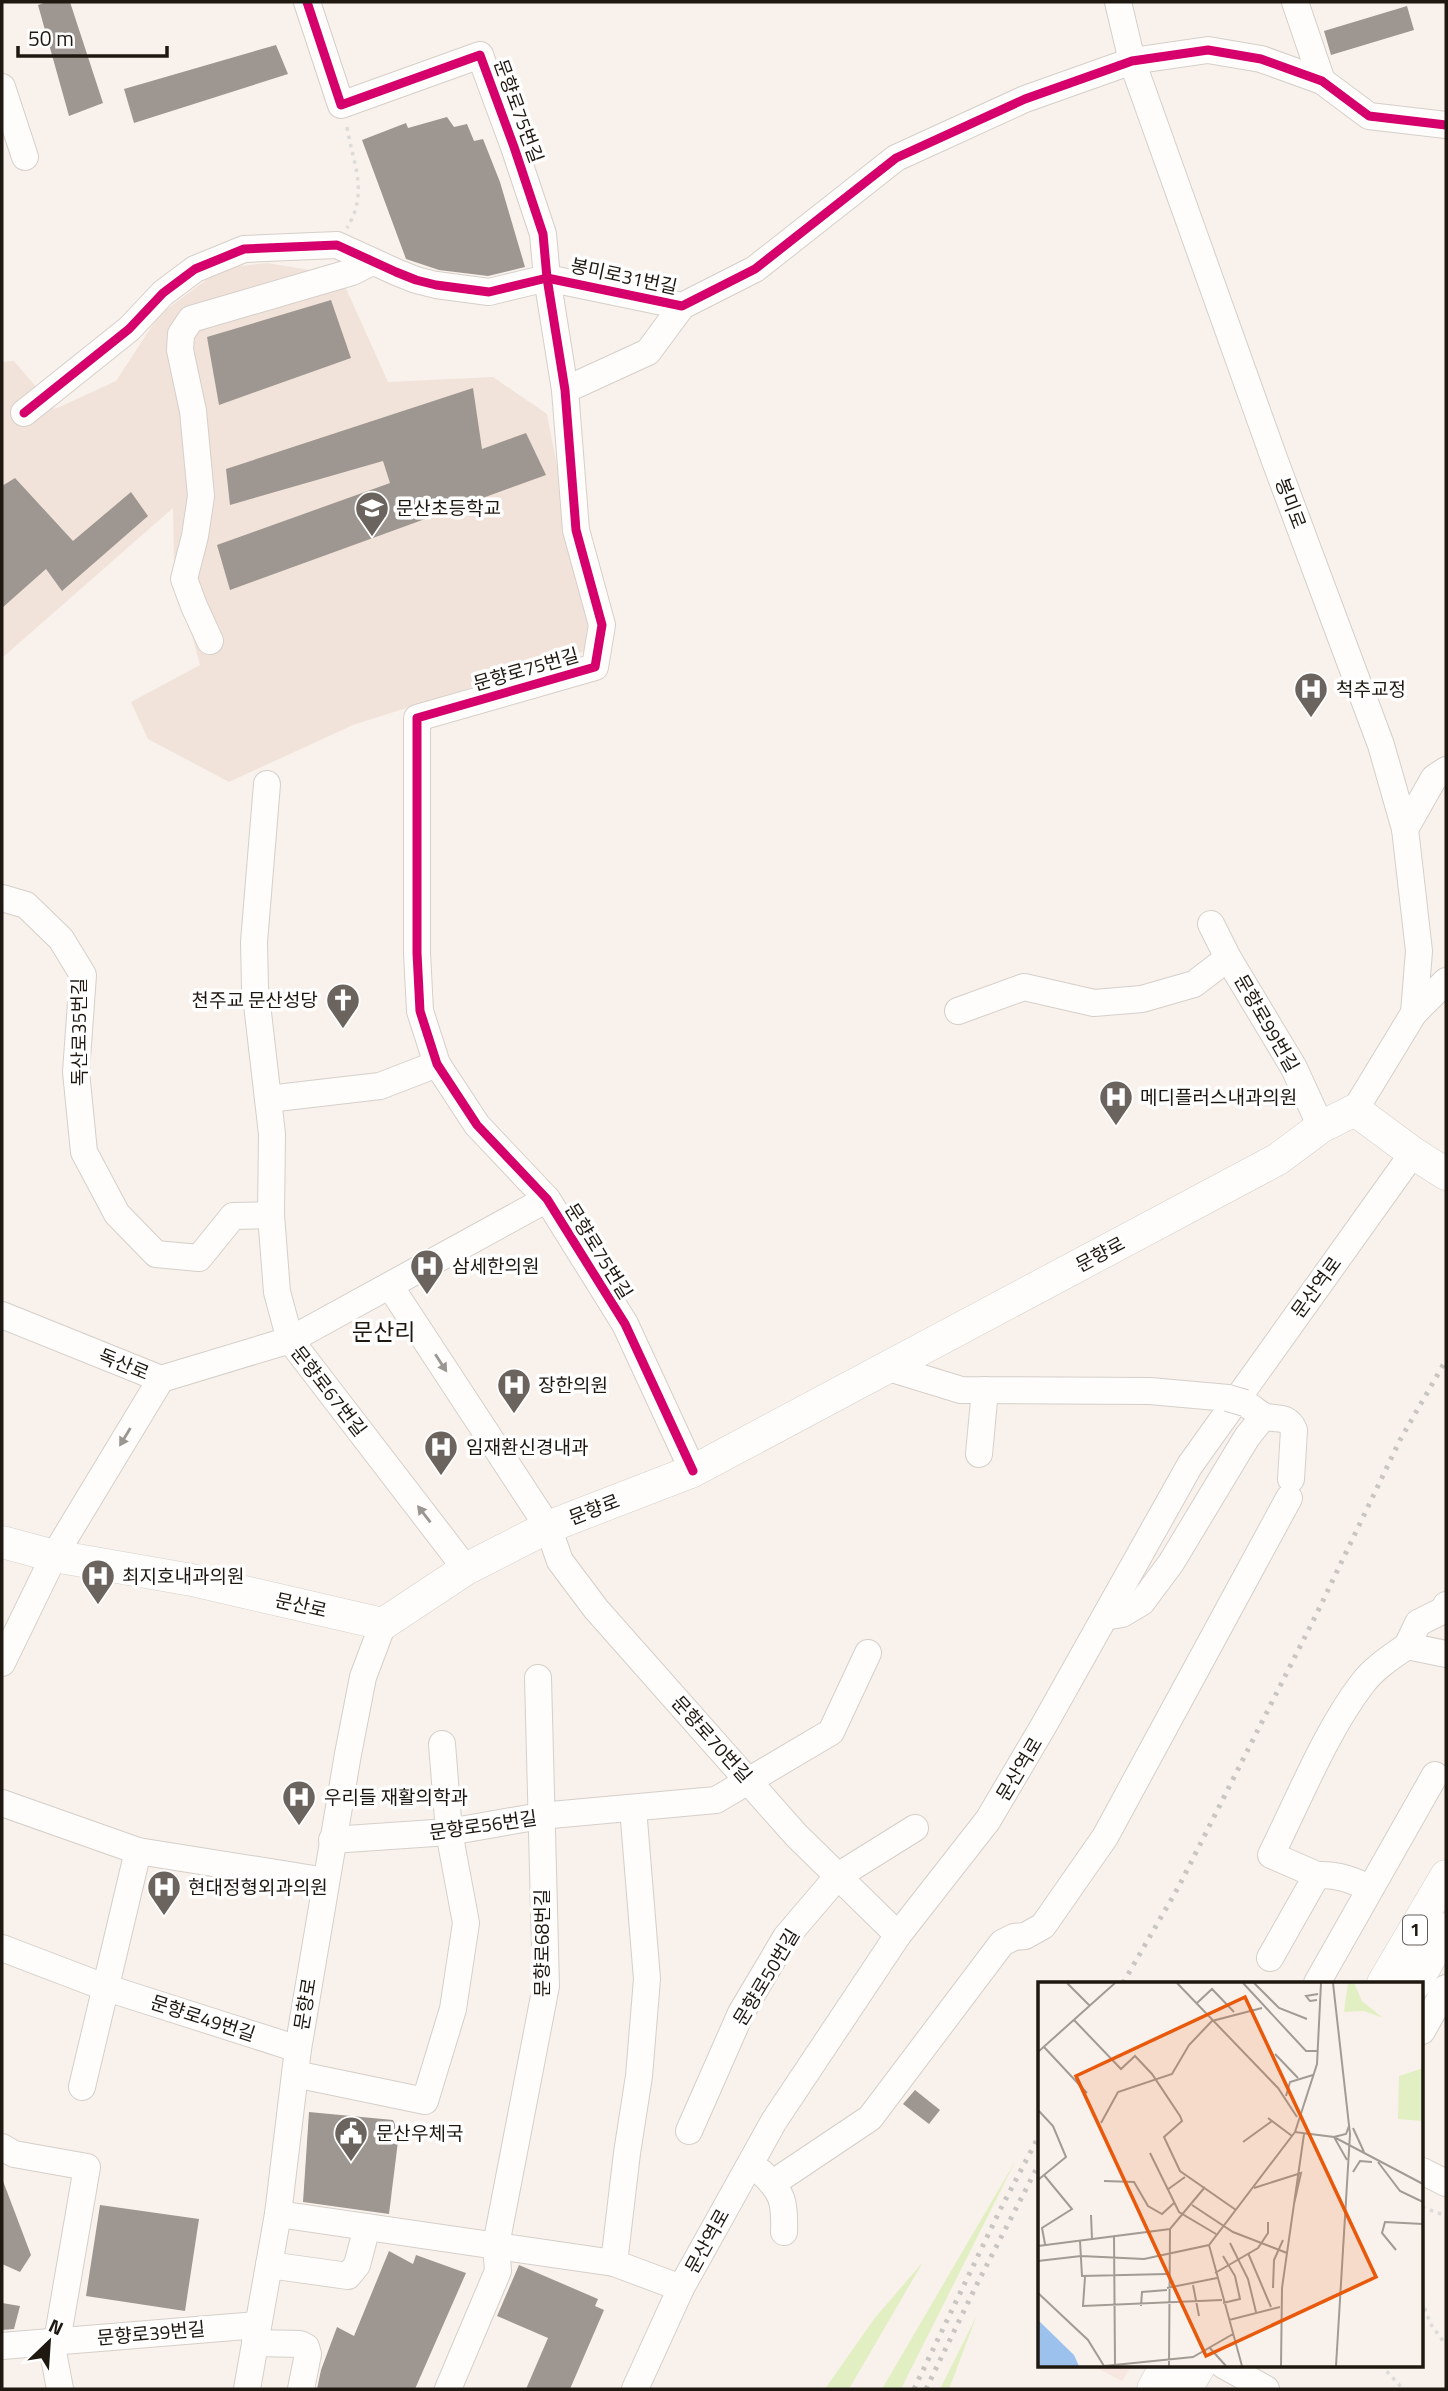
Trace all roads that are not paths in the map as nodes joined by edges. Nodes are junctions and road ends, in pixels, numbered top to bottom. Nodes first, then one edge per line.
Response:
1 (307, 2) edge
2 (1118, 2) edge
3 (1295, 2) edge
4 (1132, 61) junction
5 (1322, 81) junction
6 (2, 87) edge
7 (1446, 125) edge
8 (25, 157) dead end
9 (372, 262) junction
10 (547, 278) junction
11 (682, 306) junction
12 (565, 390) junction
13 (24, 413) dead end
14 (210, 641) dead end
15 (1446, 770) edge
16 (267, 784) dead end
17 (1405, 829) junction
18 (2, 898) edge
19 (1211, 924) dead end
20 (1228, 958) junction
21 (1446, 981) edge
22 (958, 1011) dead end
23 (1414, 1013) junction
24 (436, 1065) junction
25 (268, 1099) junction
26 (1356, 1110) junction
27 (1321, 1127) junction
28 (1432, 1165) edge
29 (547, 1199) junction
30 (271, 1215) junction
31 (390, 1286) junction
32 (2, 1315) edge
33 (290, 1340) junction
34 (886, 1367) junction
35 (161, 1379) junction
36 (985, 1390) junction
37 (1246, 1406) junction
38 (979, 1454) dead end
39 (693, 1471) junction
40 (548, 1527) junction
41 (2, 1542) edge
42 (54, 1556) junction
43 (466, 1569) junction
44 (1446, 1605) edge
45 (1105, 1617) junction
46 (383, 1624) junction
47 (1407, 1646) junction
48 (867, 1653) dead end
49 (1446, 1654) edge
50 (2, 1663) edge
51 (538, 1678) dead end
52 (442, 1744) dead end
53 (1435, 1775) dead end
54 (750, 1781) junction
55 (2, 1803) edge
56 (632, 1808) junction
57 (540, 1816) junction
58 (915, 1829) dead end
59 (449, 1832) junction
60 (332, 1840) junction
61 (138, 1851) junction
62 (1317, 1875) junction
63 (838, 1876) junction
64 (1446, 1876) edge
65 (326, 1881) junction
66 (1370, 1889) junction
67 (1446, 1929) edge
68 (898, 1935) junction
69 (2, 1948) edge
70 (1270, 1958) dead end
71 (1318, 1982) edge
72 (1384, 1982) edge
73 (1417, 1982) edge
74 (1446, 1987) edge
75 (107, 1988) junction
76 (1424, 2027) edge
77 (296, 2061) junction
78 (82, 2088) dead end
79 (689, 2131) dead end
80 (2, 2147) edge
81 (750, 2162) junction
82 (1424, 2173) edge
83 (773, 2183) junction
84 (1446, 2183) edge
85 (278, 2214) junction
86 (368, 2227) junction
87 (784, 2232) dead end
88 (496, 2245) junction
89 (614, 2263) junction
90 (269, 2265) junction
91 (681, 2288) junction
92 (257, 2334) junction
93 (54, 2341) junction
94 (2, 2346) edge
95 (1165, 2366) edge
96 (1199, 2366) edge
97 (1225, 2366) edge
98 (60, 2389) edge
99 (247, 2389) edge
100 (301, 2389) edge
101 (448, 2389) edge
102 (635, 2389) edge
103 (1153, 2389) edge
104 (1186, 2389) edge
105 (1266, 2389) edge

1 - 10 street, 문향로75번길
2 - 4 street, 봉미로
3 - 5 street
4 - 5 street, 봉미로31번길
4 - 11 street, 봉미로31번길
4 - 17 street, 봉미로
5 - 7 street, 봉미로31번길
6 - 8 street
9 - 10 street, 봉미로31번길
9 - 13 street, 봉미로31번길
9 - 14 street
10 - 11 street, 봉미로31번길
10 - 12 street, 문향로75번길
11 - 12 street
12 - 24 street, 문향로75번길
15 - 17 street
16 - 25 street, 문향로67번길
17 - 23 street, 봉미로
18 - 30 street, 독산로35번길
19 - 20 street, 문향로99번길
20 - 22 street, 문향로99번길
20 - 27 street, 문향로99번길
21 - 23 street
23 - 26 street
24 - 25 street
24 - 29 street, 문향로75번길
25 - 30 street, 문향로67번길
26 - 27 main road, 문향로
26 - 28 main road
27 - 34 main road, 문향로
28 - 45 street, 문산역로
29 - 31 street, 문향로75번길
29 - 39 street, 문향로75번길
30 - 33 street, 문향로67번길
31 - 33 street, 문향로75번길
31 -> 40 street, 문향로70번길
32 - 35 street, 독산로
33 - 35 street, 독산로
43 -> 33 street, 문향로67번길
34 - 36 street
34 - 39 main road, 문향로
35 -> 42 street
36 - 37 street
36 - 38 street
37 - 45 street
37 - 83 street
39 - 40 main road, 문향로
40 - 43 main road, 문향로
40 - 54 street, 문향로70번길
41 - 42 main road, 문산로
42 - 46 main road, 문산로
42 - 50 street
43 - 46 main road, 문향로
44 - 47 street
45 - 68 street, 문산역로
46 - 60 street, 문향로
47 - 49 street
47 - 62 street
48 - 54 street, 문향로56번길
51 - 57 street, 문향로68번길
52 - 59 street
53 - 66 street
54 - 56 street, 문향로56번길
54 - 63 street, 문향로70번길
55 - 61 street
56 - 57 street, 문향로56번길
56 - 89 street
57 - 59 street, 문향로56번길
57 - 88 street, 문향로68번길
58 - 63 street, 문향로50번길
59 - 60 street, 문향로56번길
59 - 77 street, 문향로49번길
60 - 65 street, 문향로
61 - 65 street
61 - 75 street
62 - 66 street
62 - 70 street
63 - 68 street, 문향로70번길
63 - 79 street, 문향로50번길
64 - 72 main road, 1
65 - 77 street, 문향로
66 - 71 street
67 - 73 main road, 1
68 - 81 street, 문산역로
69 - 75 street, 문향로49번길
74 - 76 street
75 - 77 street, 문향로49번길
75 - 78 street
77 - 85 street, 문향로
80 - 93 street
81 - 83 street
81 - 91 street, 문산역로
82 - 84 street
83 - 87 street
85 - 86 street
85 - 90 street, 문향로
86 - 88 street
86 - 90 street
88 - 89 street
88 - 101 street, 문향로68번길
89 - 91 street
90 - 92 street, 문향로
91 - 102 street, 문산역로
92 - 93 street, 문향로39번길
92 - 99 street, 문향로
92 - 100 street, 문향로39번길
93 - 94 street, 문향로39번길
93 - 98 street
95 - 103 main road
96 - 104 main road
97 - 105 street

